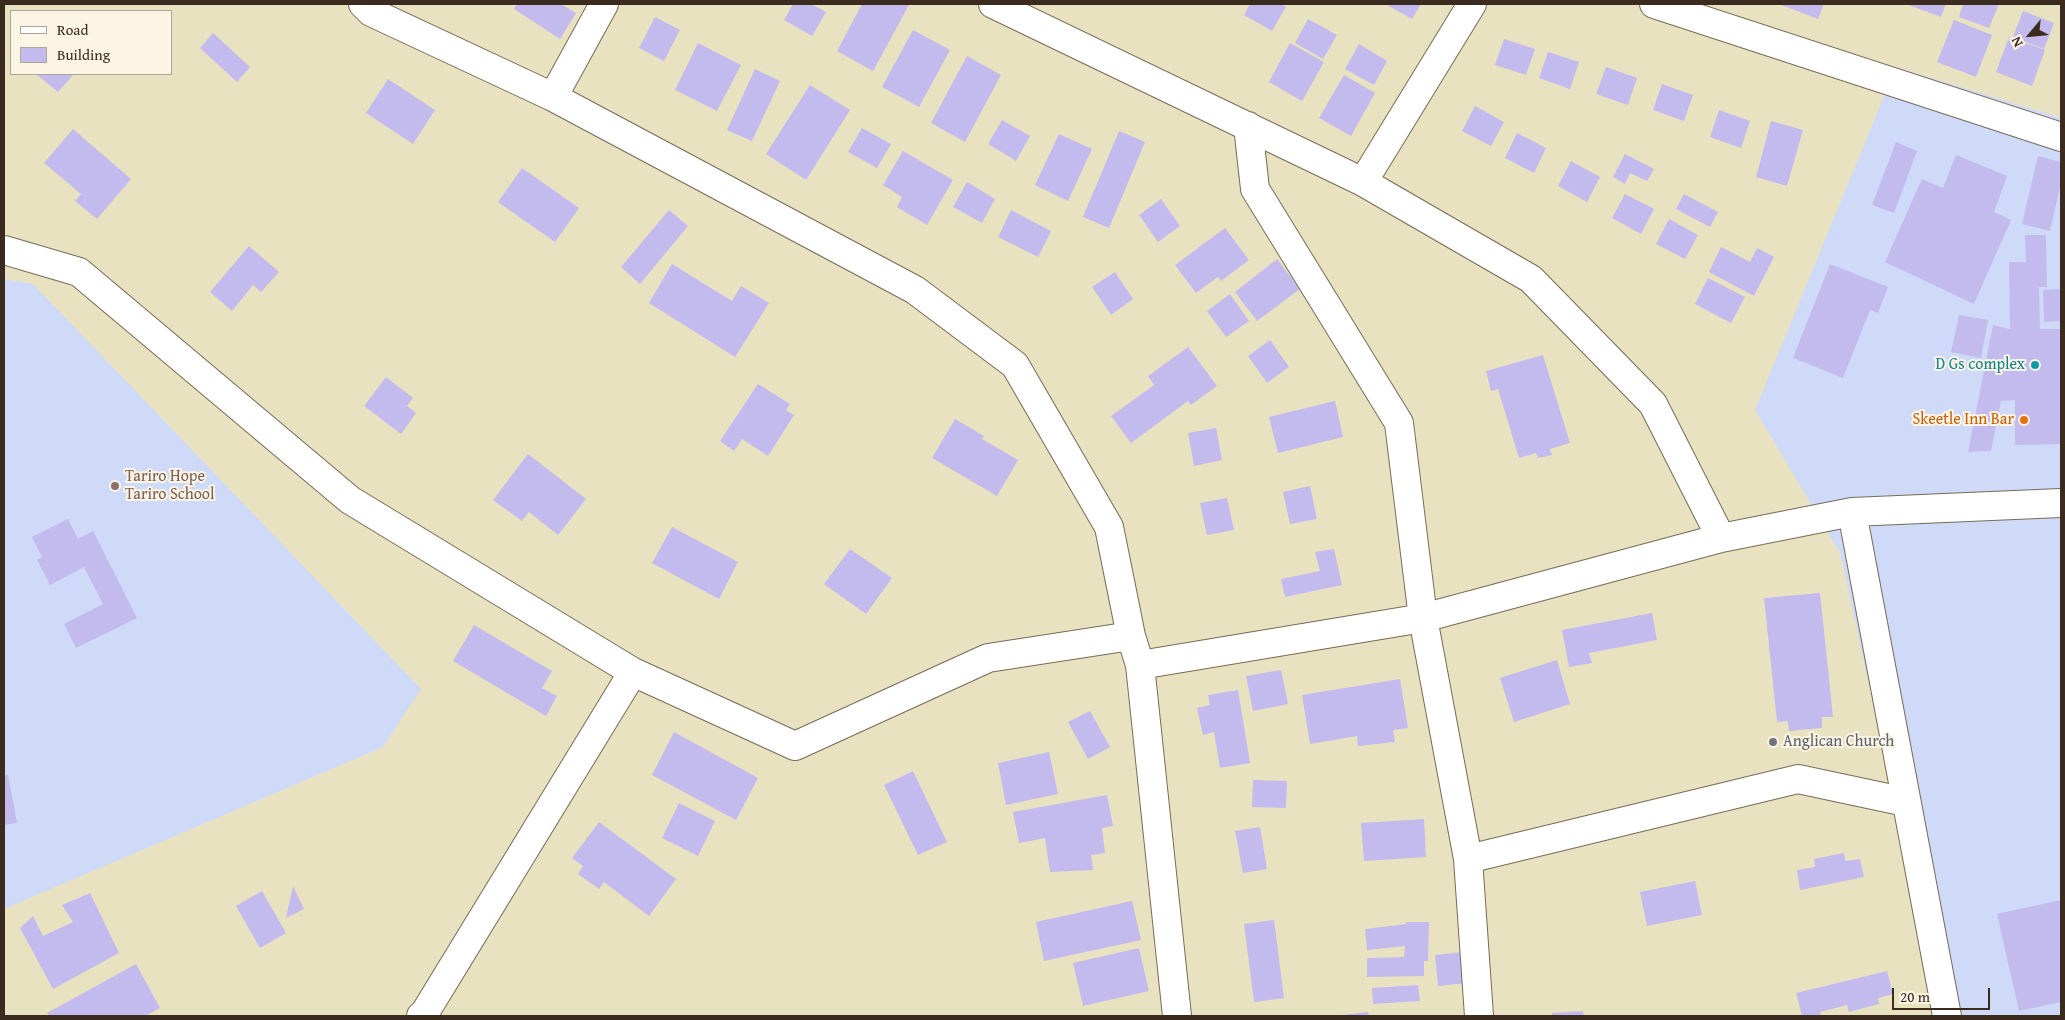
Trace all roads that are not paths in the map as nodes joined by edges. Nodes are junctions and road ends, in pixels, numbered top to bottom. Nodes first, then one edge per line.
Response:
1 (363, 4) edge
2 (604, 4) edge
3 (993, 4) edge
4 (1472, 4) edge
5 (1654, 4) edge
6 (553, 97) junction
7 (1248, 126) junction
8 (2061, 137) edge
9 (1363, 182) junction
10 (4, 250) edge
11 (2061, 503) edge
12 (1852, 512) junction
13 (1721, 538) junction
14 (1423, 618) junction
15 (1131, 636) junction
16 (1140, 665) junction
17 (633, 672) junction
18 (1906, 802) junction
19 (1468, 859) junction
20 (421, 1016) edge
21 (1177, 1016) edge
22 (1479, 1016) edge
23 (1947, 1016) edge

1 - 6 street
2 - 6 street
3 - 7 street
4 - 9 street
5 - 8 street
6 - 15 street
7 - 9 street
7 - 14 street
9 - 13 street
10 - 17 street
11 - 12 street
12 - 13 street
12 - 18 street
13 - 14 street
14 - 16 street
14 - 19 street
15 - 16 street
15 - 17 street
16 - 21 street
17 - 20 street
18 - 19 street
18 - 23 street
19 - 22 street

